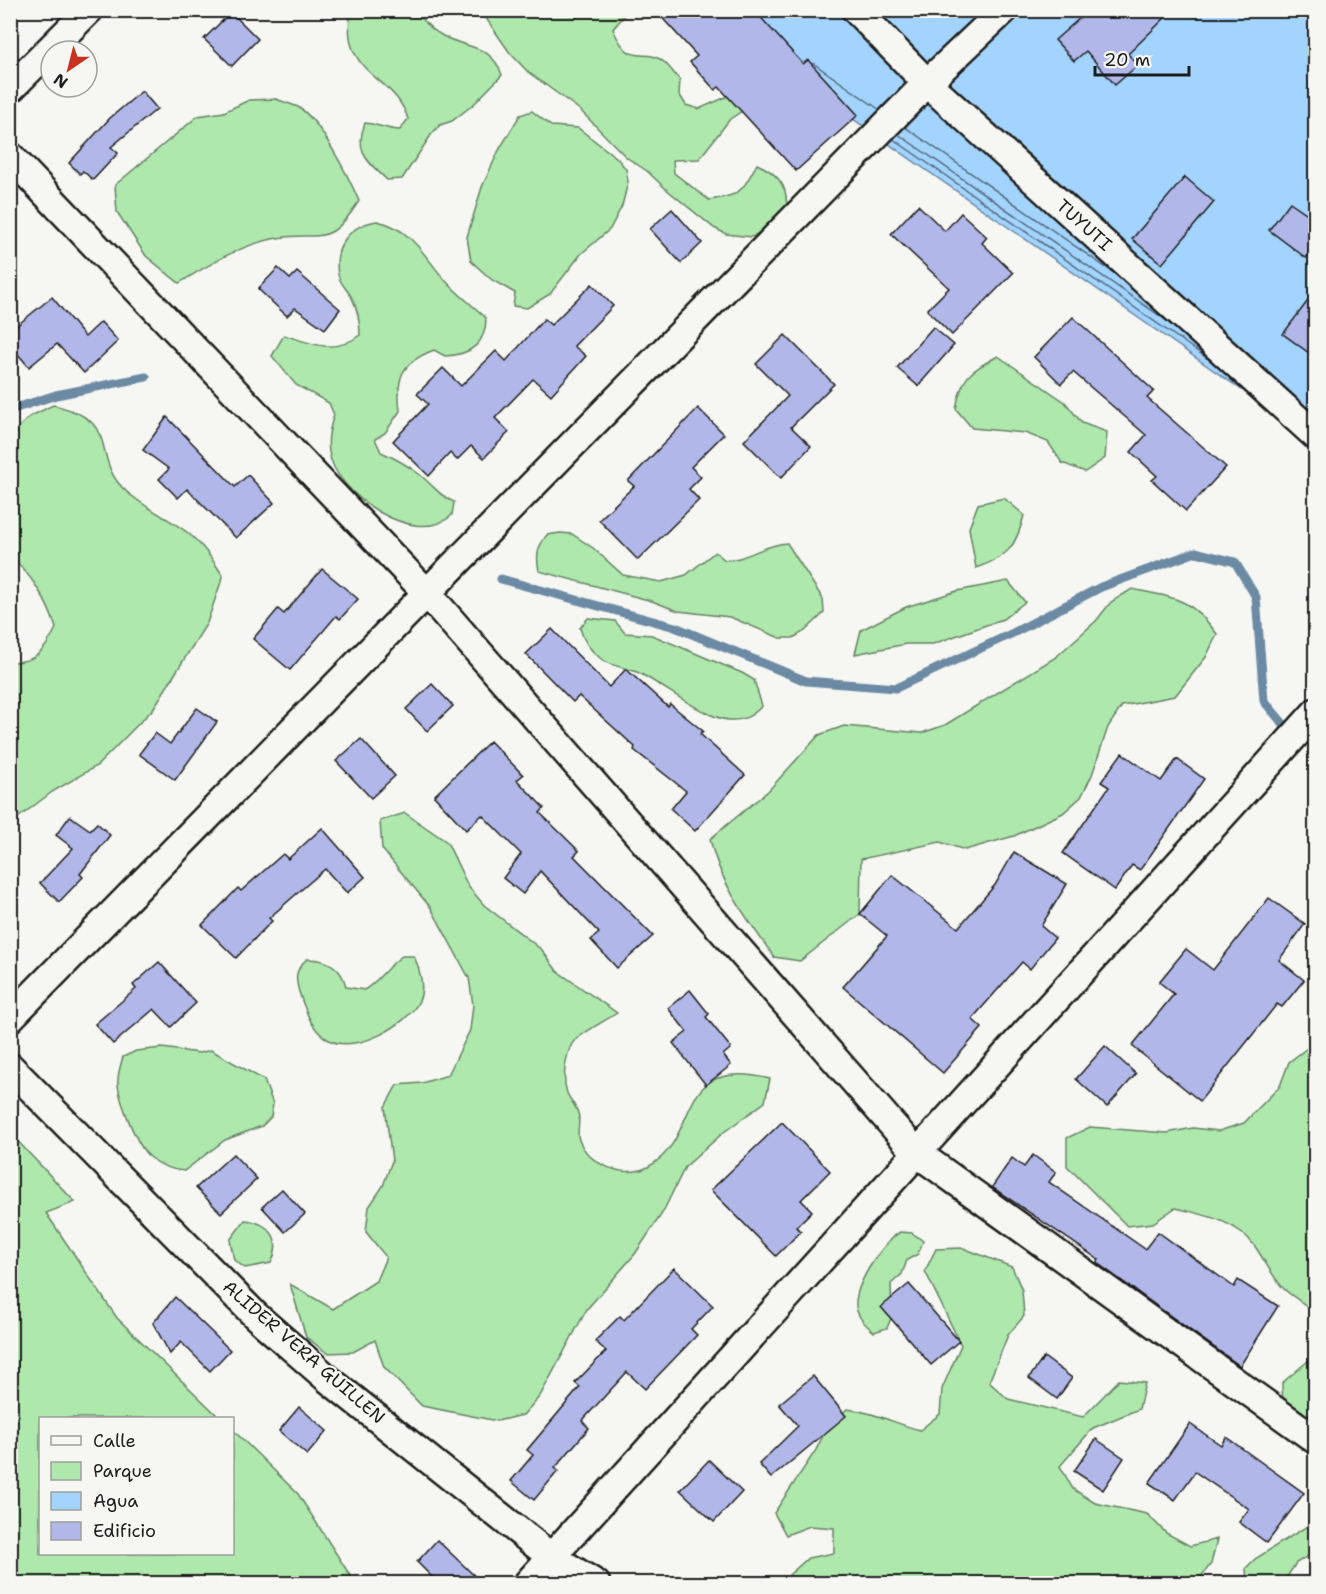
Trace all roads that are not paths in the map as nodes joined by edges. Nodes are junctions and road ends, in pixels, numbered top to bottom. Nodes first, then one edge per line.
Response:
1 (88, 10) edge
2 (855, 10) edge
3 (1004, 10) edge
4 (927, 83) junction
5 (10, 89) edge
6 (10, 156) edge
7 (1316, 436) edge
8 (426, 592) junction
9 (1316, 712) edge
10 (10, 1018) edge
11 (10, 1067) edge
12 (917, 1153) junction
13 (1316, 1440) edge
14 (550, 1556) junction
15 (527, 1584) edge
16 (596, 1584) edge

1 - 5 street
2 - 4 street, TUYUTI
3 - 4 street
4 - 7 street, TUYUTI
4 - 8 street
6 - 8 street
8 - 10 street
8 - 12 street
9 - 12 street
11 - 14 street, ALIDER VERA GUILLEN
12 - 13 street
12 - 14 street
14 - 15 street
14 - 16 street, ALIDER VERA GUILLEN

